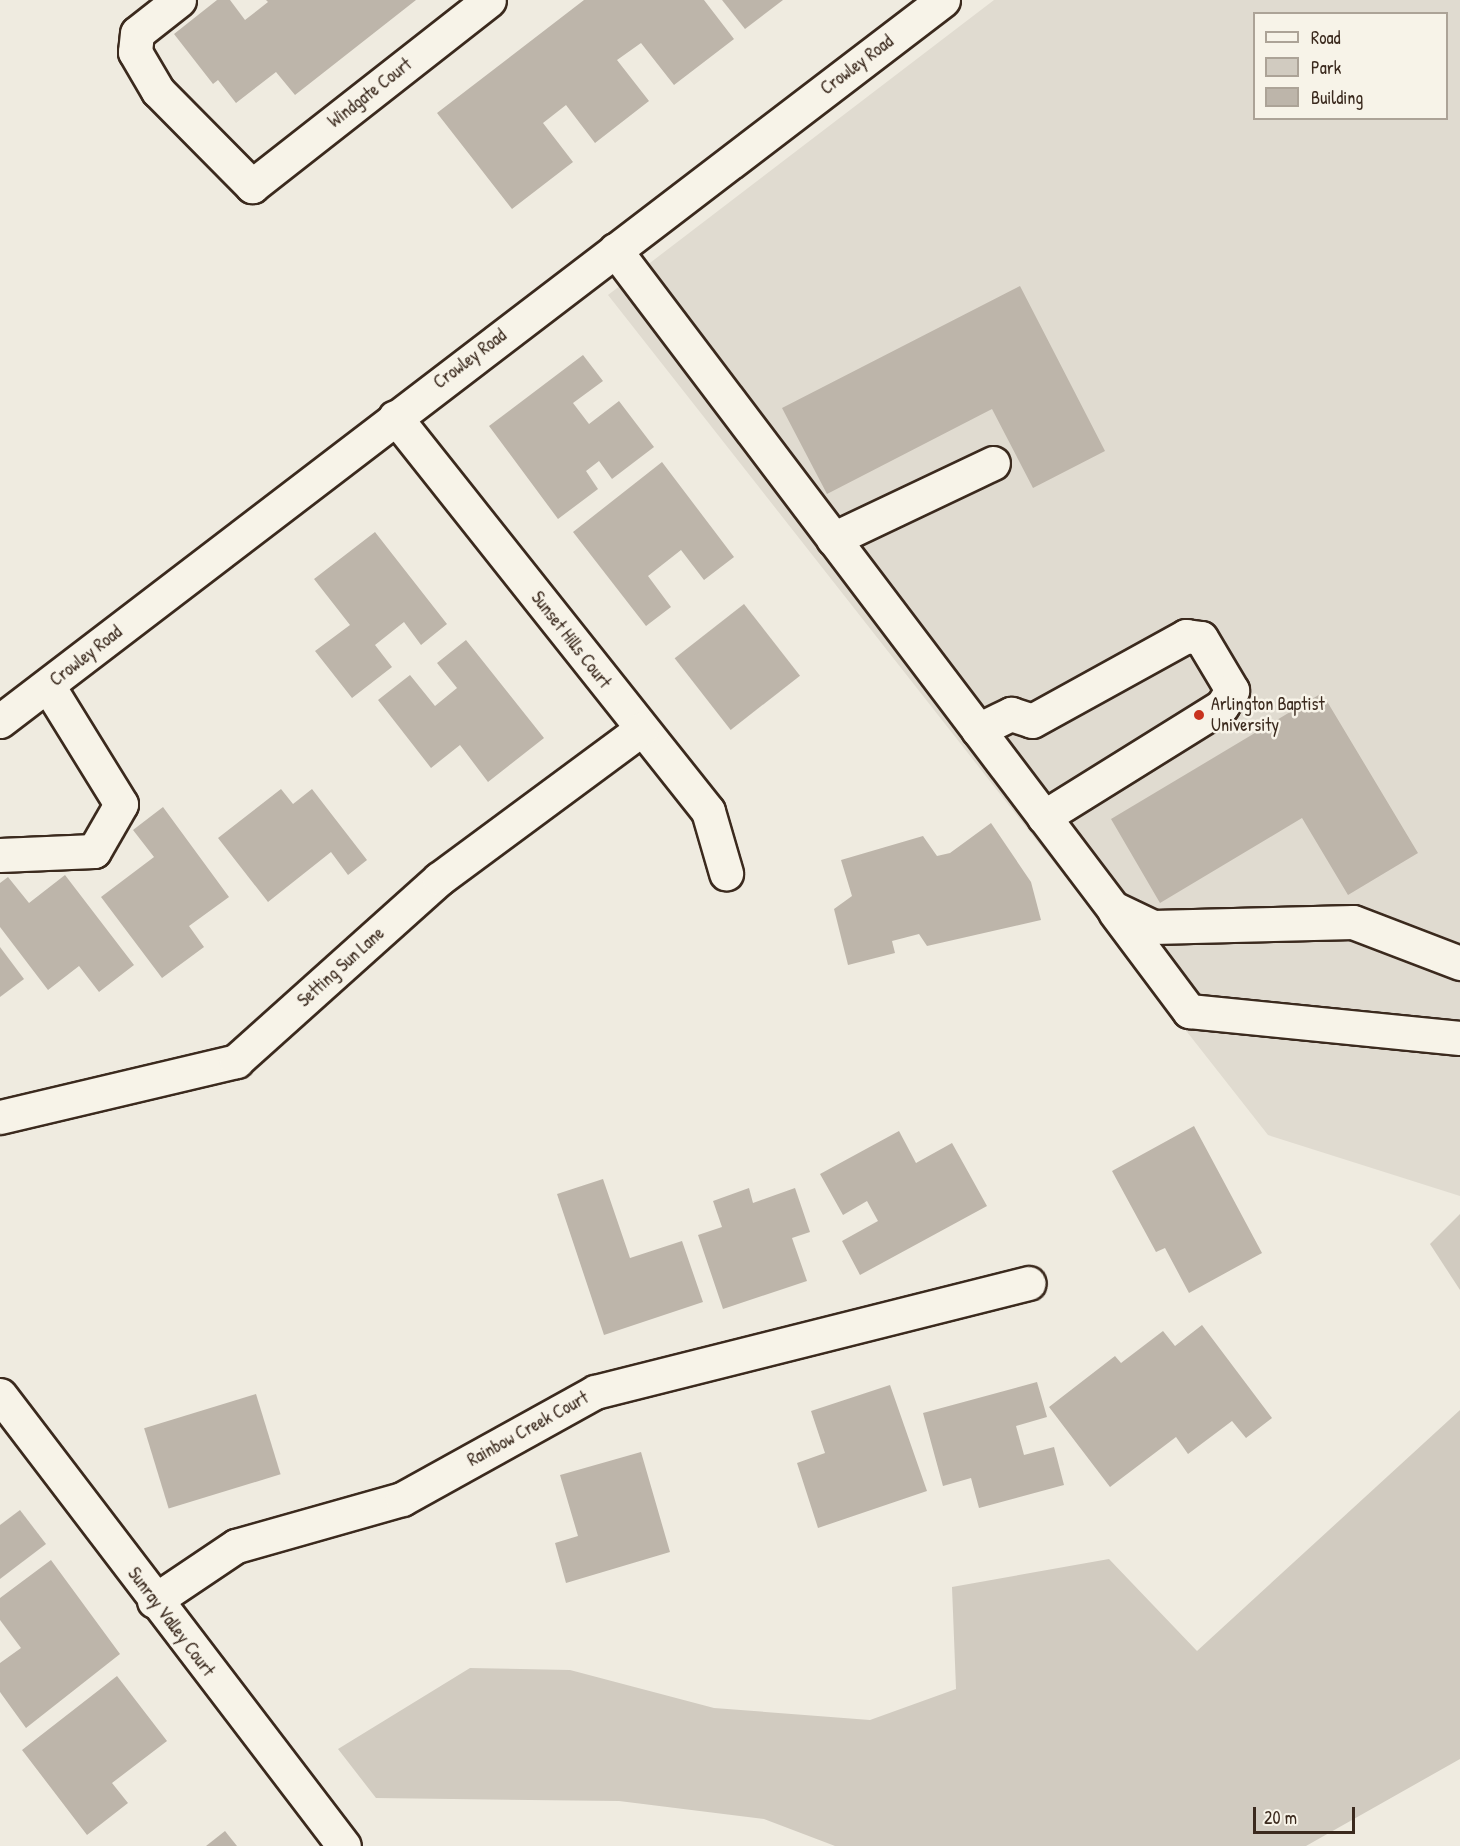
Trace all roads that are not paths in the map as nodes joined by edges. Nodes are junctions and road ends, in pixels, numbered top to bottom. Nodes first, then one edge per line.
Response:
1 (179, 0) edge
2 (489, 0) edge
3 (943, 0) edge
4 (615, 250) junction
5 (395, 417) junction
6 (993, 463) dead end
7 (833, 539) junction
8 (48, 686) junction
9 (0, 721) edge
10 (642, 729) junction
11 (978, 730) junction
12 (1044, 817) junction
13 (0, 855) edge
14 (726, 873) dead end
15 (1113, 908) junction
16 (1460, 963) edge
17 (1460, 1038) edge
18 (0, 1116) edge
19 (1028, 1283) dead end
20 (0, 1395) edge
21 (154, 1601) junction
22 (344, 1846) edge

1 - 2 street, Windgate Court
3 - 4 street, Crowley Road
4 - 5 street, Crowley Road
4 - 7 street
5 - 8 street, Crowley Road
5 - 10 street, Sunset Hills Court
6 - 7 street
7 - 11 street
8 - 9 street, Crowley Road
8 - 13 street
10 - 14 street, Sunset Hills Court
10 - 18 street, Setting Sun Lane
11 - 12 street
11 - 12 street
12 - 15 street
15 - 16 street
15 - 17 street
19 - 21 street, Rainbow Creek Court
20 - 21 street, Sunray Valley Court
21 - 22 street, Sunray Valley Court

